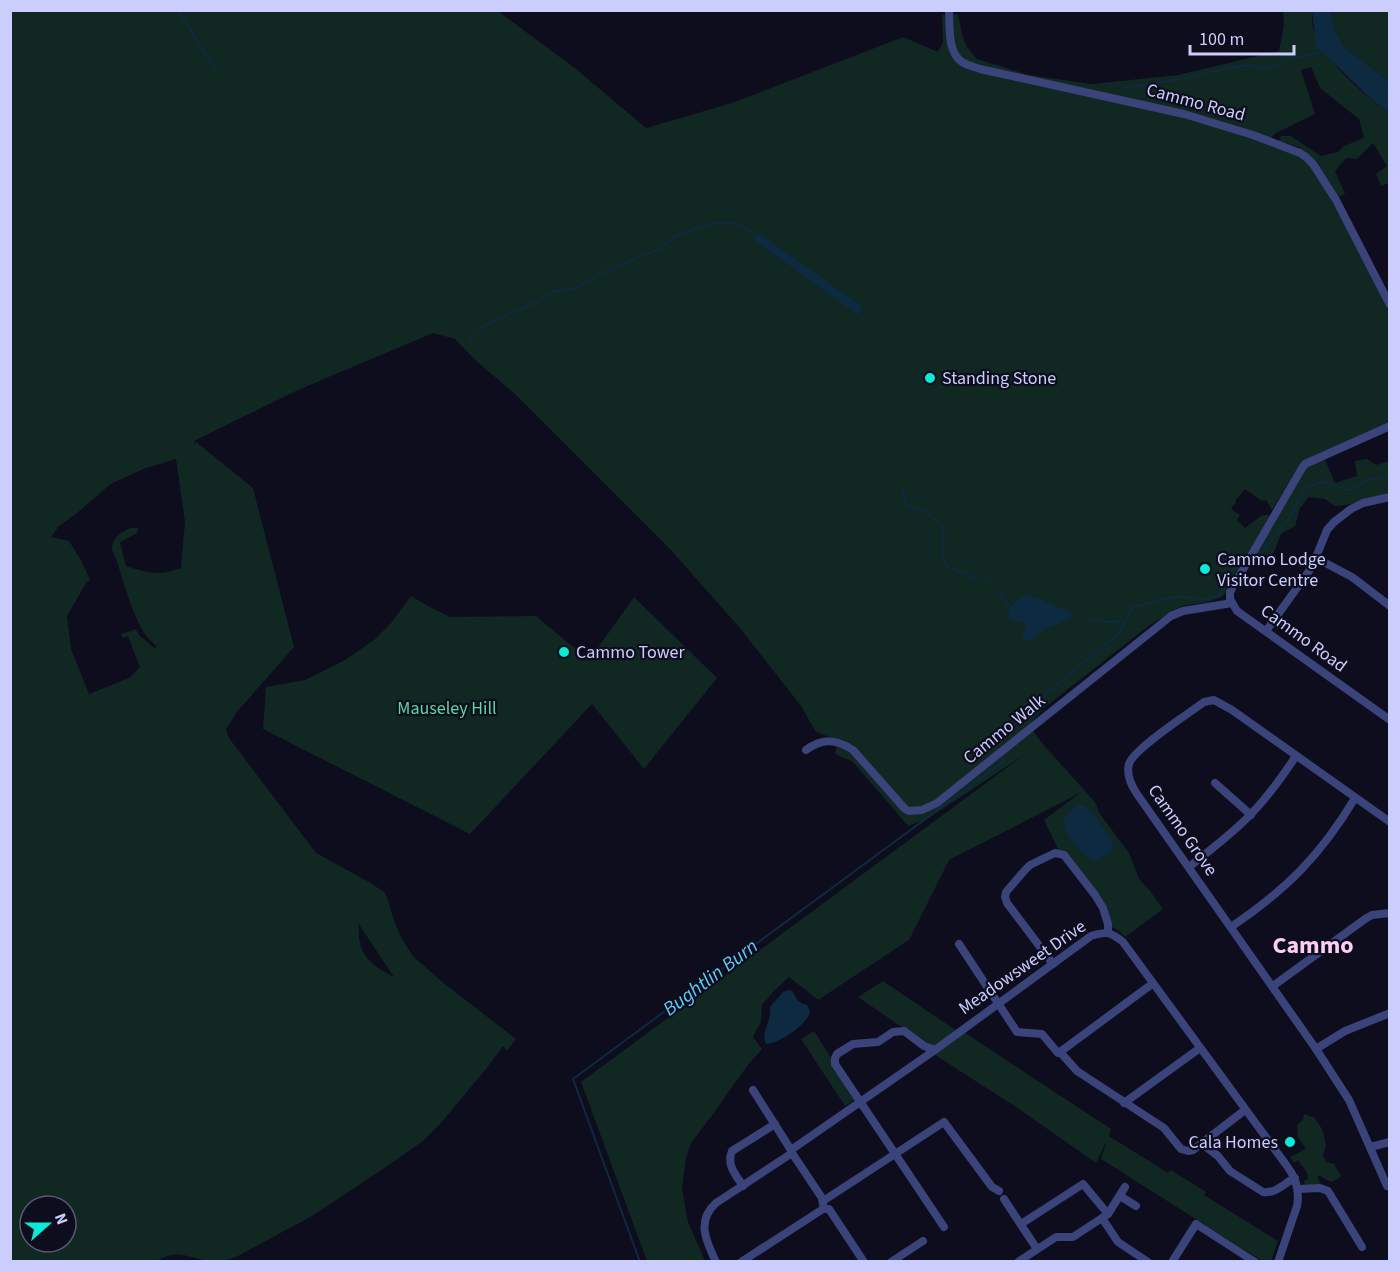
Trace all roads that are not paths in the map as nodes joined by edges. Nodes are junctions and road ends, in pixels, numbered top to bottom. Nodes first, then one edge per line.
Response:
1 (949, 10) edge
2 (1389, 305) edge
3 (1389, 426) edge
4 (1389, 498) edge
5 (1316, 558) junction
6 (1232, 603) junction
7 (1389, 606) edge
8 (1266, 631) junction
9 (1389, 720) edge
10 (806, 750) dead end
11 (1296, 756) junction
12 (1215, 782) dead end
13 (1355, 798) junction
14 (1251, 815) junction
15 (1389, 822) edge
16 (1189, 867) junction
17 (1389, 914) edge
18 (1231, 927) junction
19 (1108, 933) junction
20 (959, 944) dead end
21 (1053, 964) junction
22 (1152, 984) junction
23 (1273, 986) junction
24 (998, 1004) junction
25 (1389, 1013) edge
26 (1200, 1048) junction
27 (1316, 1049) junction
28 (935, 1050) junction
29 (1060, 1052) junction
30 (753, 1090) dead end
31 (861, 1102) junction
32 (1124, 1103) junction
33 (1245, 1110) junction
34 (775, 1124) junction
35 (1389, 1142) edge
36 (1202, 1143) junction
37 (1370, 1147) junction
38 (792, 1151) junction
39 (896, 1155) junction
40 (1295, 1178) junction
41 (743, 1186) junction
42 (1387, 1186) dead end
43 (1125, 1187) dead end
44 (1298, 1189) junction
45 (999, 1191) dead end
46 (1120, 1196) junction
47 (1004, 1199) dead end
48 (823, 1205) junction
49 (1136, 1206) dead end
50 (1105, 1216) junction
51 (1021, 1224) junction
52 (944, 1227) dead end
53 (923, 1241) dead end
54 (1362, 1247) dead end
55 (1037, 1249) junction
56 (716, 1262) edge
57 (741, 1262) edge
58 (864, 1262) edge
59 (891, 1262) edge
60 (1018, 1262) edge
61 (1148, 1262) edge
62 (1172, 1262) edge
63 (1255, 1262) edge
64 (1278, 1262) edge

1 - 2 street, Cammo Road
3 - 6 street
4 - 5 street
5 - 7 street
5 - 8 street
6 - 8 street, Cammo Road
6 - 10 street, Cammo Walk
8 - 9 street, Cammo Road
11 - 13 street, Cammo Grove
11 - 14 street
11 - 16 street, Cammo Grove
12 - 14 street
13 - 15 street, Cammo Grove
13 - 18 street
14 - 16 street
16 - 18 street, Cammo Grove
17 - 23 street
18 - 23 street, Cammo Grove
19 - 21 street, Meadowsweet Drive
19 - 21 street
19 - 22 street, Meadowsweet Drive
20 - 24 street
21 - 24 street, Meadowsweet Drive
22 - 26 street, Meadowsweet Drive
22 - 29 street
23 - 27 street, Cammo Grove
24 - 28 street, Meadowsweet Drive
24 - 29 street
25 - 27 street
26 - 32 street
26 - 33 street, Meadowsweet Drive
27 - 37 street, Cammo Grove
28 - 31 street, Meadowsweet Drive
28 - 31 street
29 - 32 street
30 - 34 street
31 - 38 street, Meadowsweet Drive
31 - 39 street
32 - 36 street
33 - 36 street
33 - 40 street, Meadowsweet Drive
34 - 38 street
34 - 41 street
35 - 37 street
36 - 40 street
37 - 42 street, Cammo Grove
38 - 41 street, Meadowsweet Drive
38 - 48 street
39 - 45 street
39 - 48 street
39 - 52 street
40 - 44 street, Meadowsweet Drive
41 - 56 street, Meadowsweet Drive
43 - 46 street
44 - 54 street
44 - 64 street, Meadowsweet Drive
46 - 49 street
46 - 50 street
47 - 51 street
48 - 57 street
48 - 58 street
50 - 51 street
50 - 55 street
50 - 61 street
51 - 55 street
53 - 59 street
55 - 60 street
62 - 63 street

